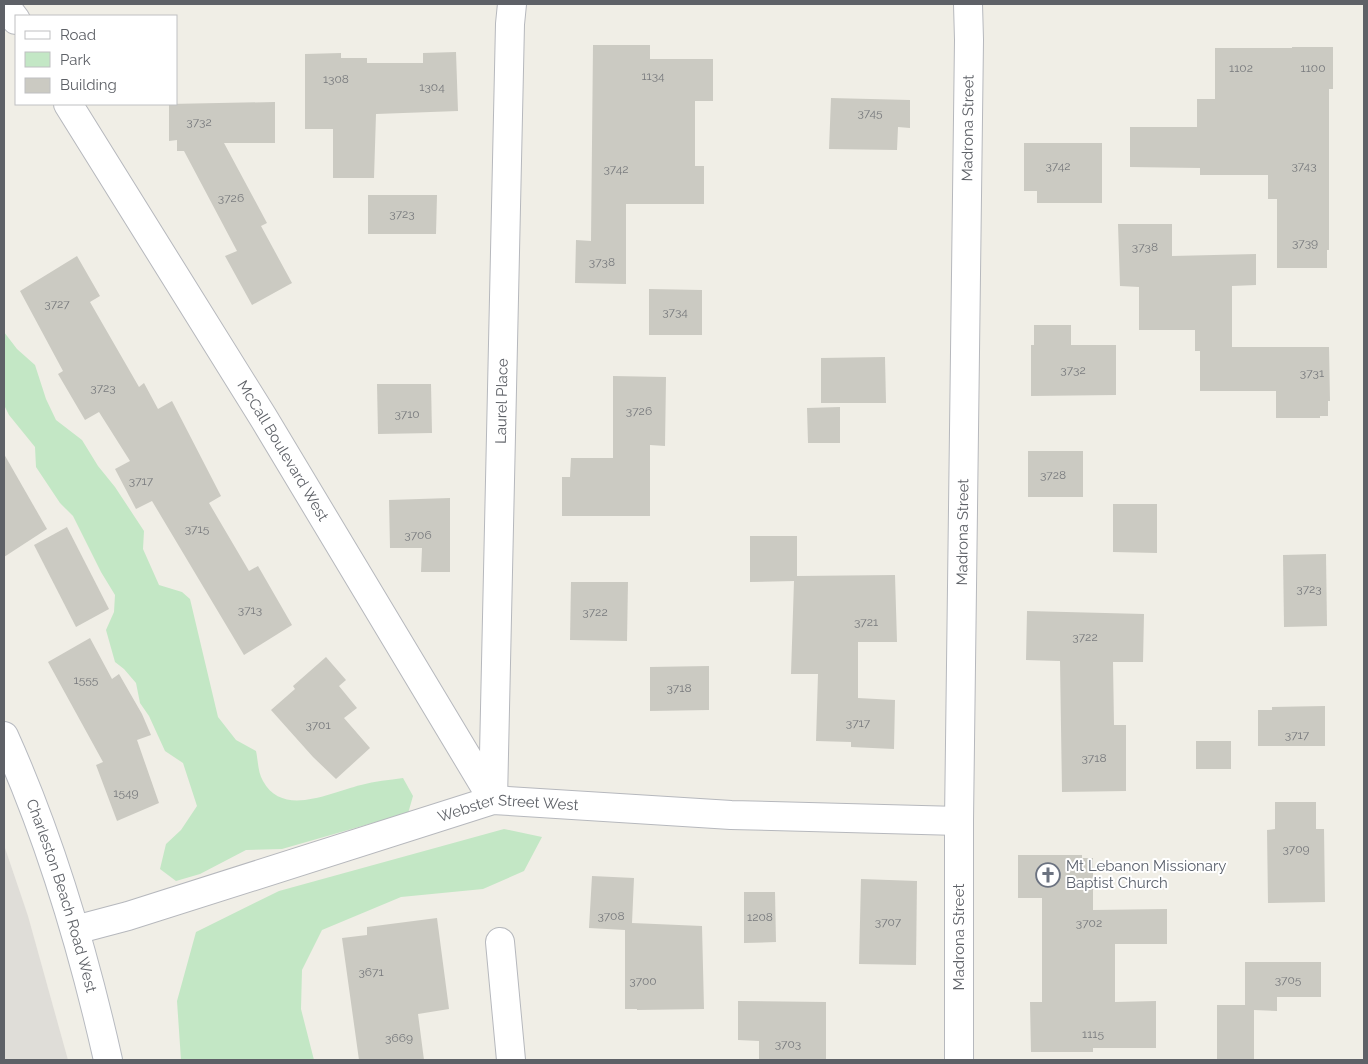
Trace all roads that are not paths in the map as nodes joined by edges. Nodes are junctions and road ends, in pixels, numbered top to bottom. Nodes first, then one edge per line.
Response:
1 (4, 4) edge
2 (512, 4) edge
3 (968, 4) edge
4 (15, 19) edge
5 (69, 105) edge
6 (4, 736) edge
7 (493, 800) junction
8 (959, 821) junction
9 (75, 930) junction
10 (500, 942) dead end
11 (108, 1060) edge
12 (511, 1060) edge
13 (959, 1060) edge

1 - 4 street
2 - 7 street, Laurel Place
3 - 8 street, Madrona Street
5 - 7 street, McCall Boulevard West
6 - 9 street, Charleston Beach Road West
7 - 8 street, Webster Street West
7 - 9 street, Webster Street West
8 - 13 street, Madrona Street
9 - 11 street, Charleston Beach Road West
10 - 12 street

